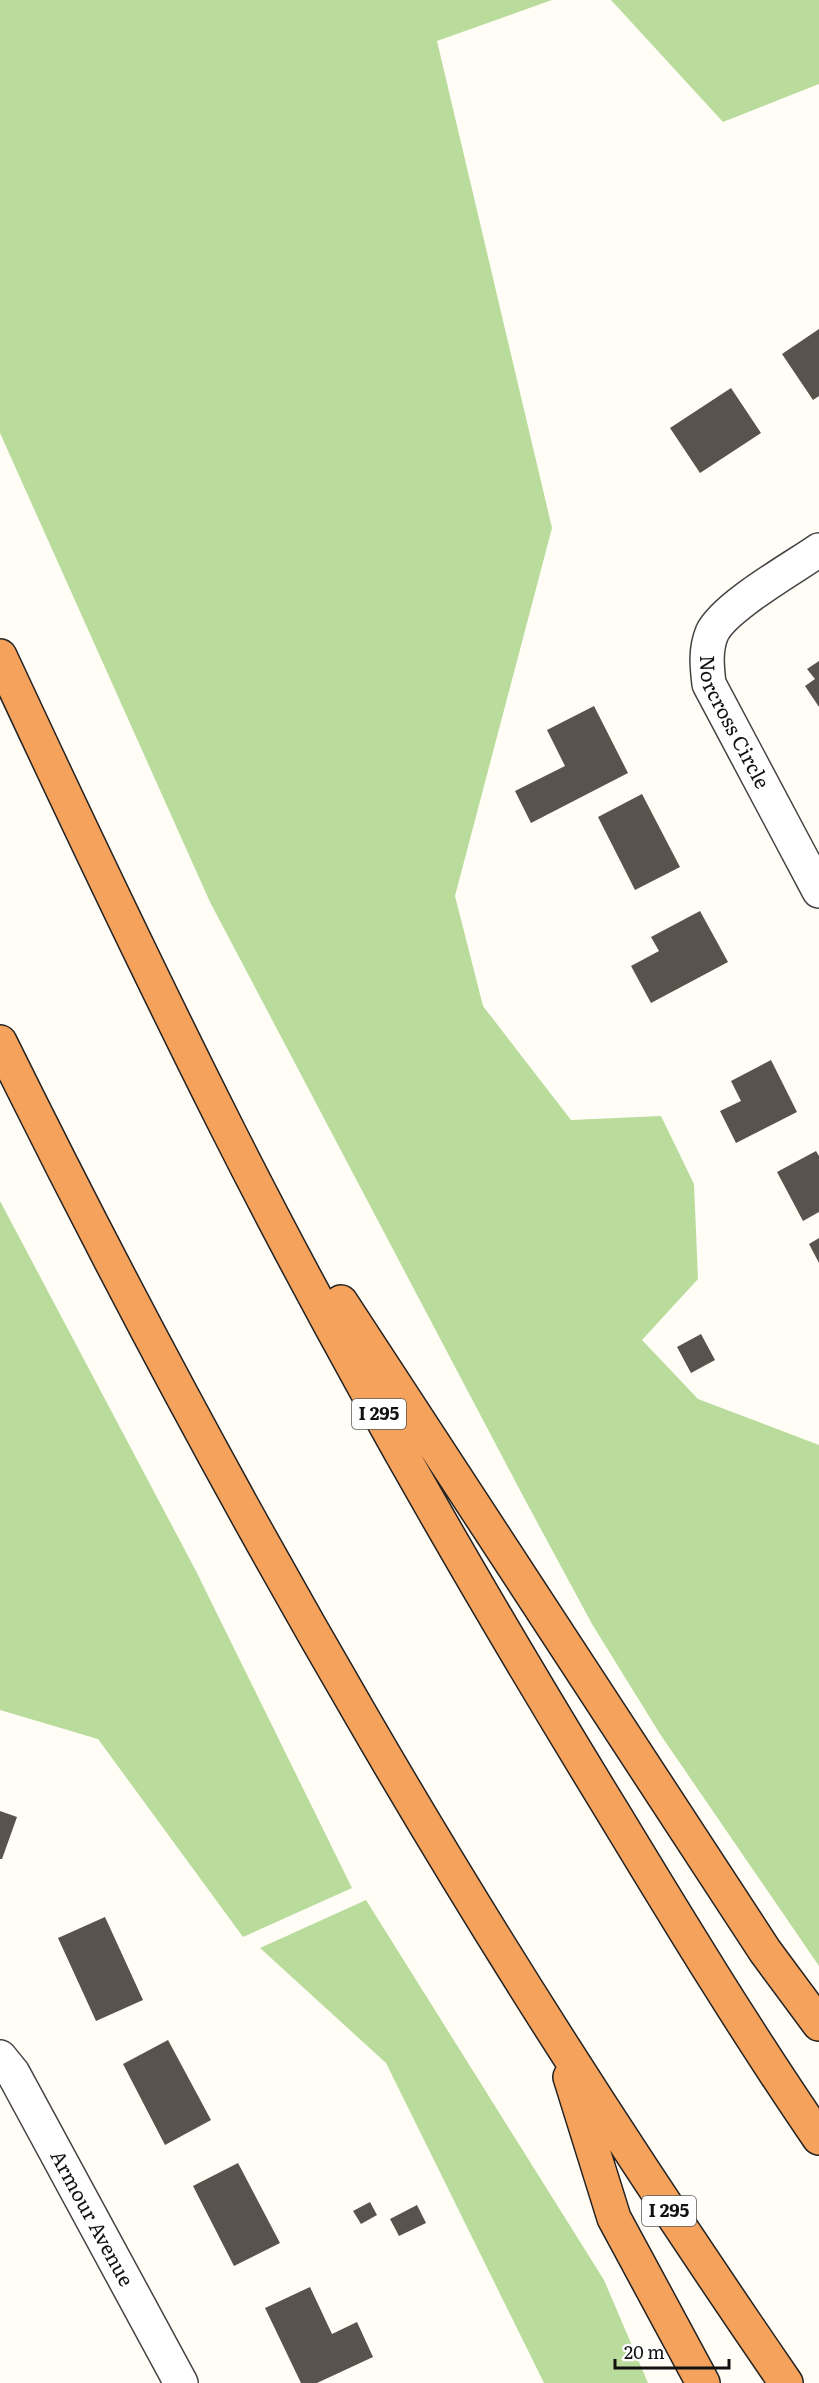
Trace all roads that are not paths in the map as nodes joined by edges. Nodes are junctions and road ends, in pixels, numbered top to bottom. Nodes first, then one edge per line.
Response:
1 (819, 550) edge
2 (0, 656) edge
3 (819, 891) edge
4 (0, 1042) edge
5 (227, 1127) junction
6 (819, 2024) edge
7 (556, 2035) junction
8 (0, 2057) edge
9 (819, 2138) edge
10 (181, 2383) edge
11 (703, 2383) edge
12 (786, 2383) edge

1 - 3 street, Norcross Circle
2 - 5 highway, I 295
4 - 7 highway, I 295
5 - 6 highway
5 - 9 highway, I 295
7 - 11 highway
7 - 12 highway, I 295
8 - 10 street, Armour Avenue

